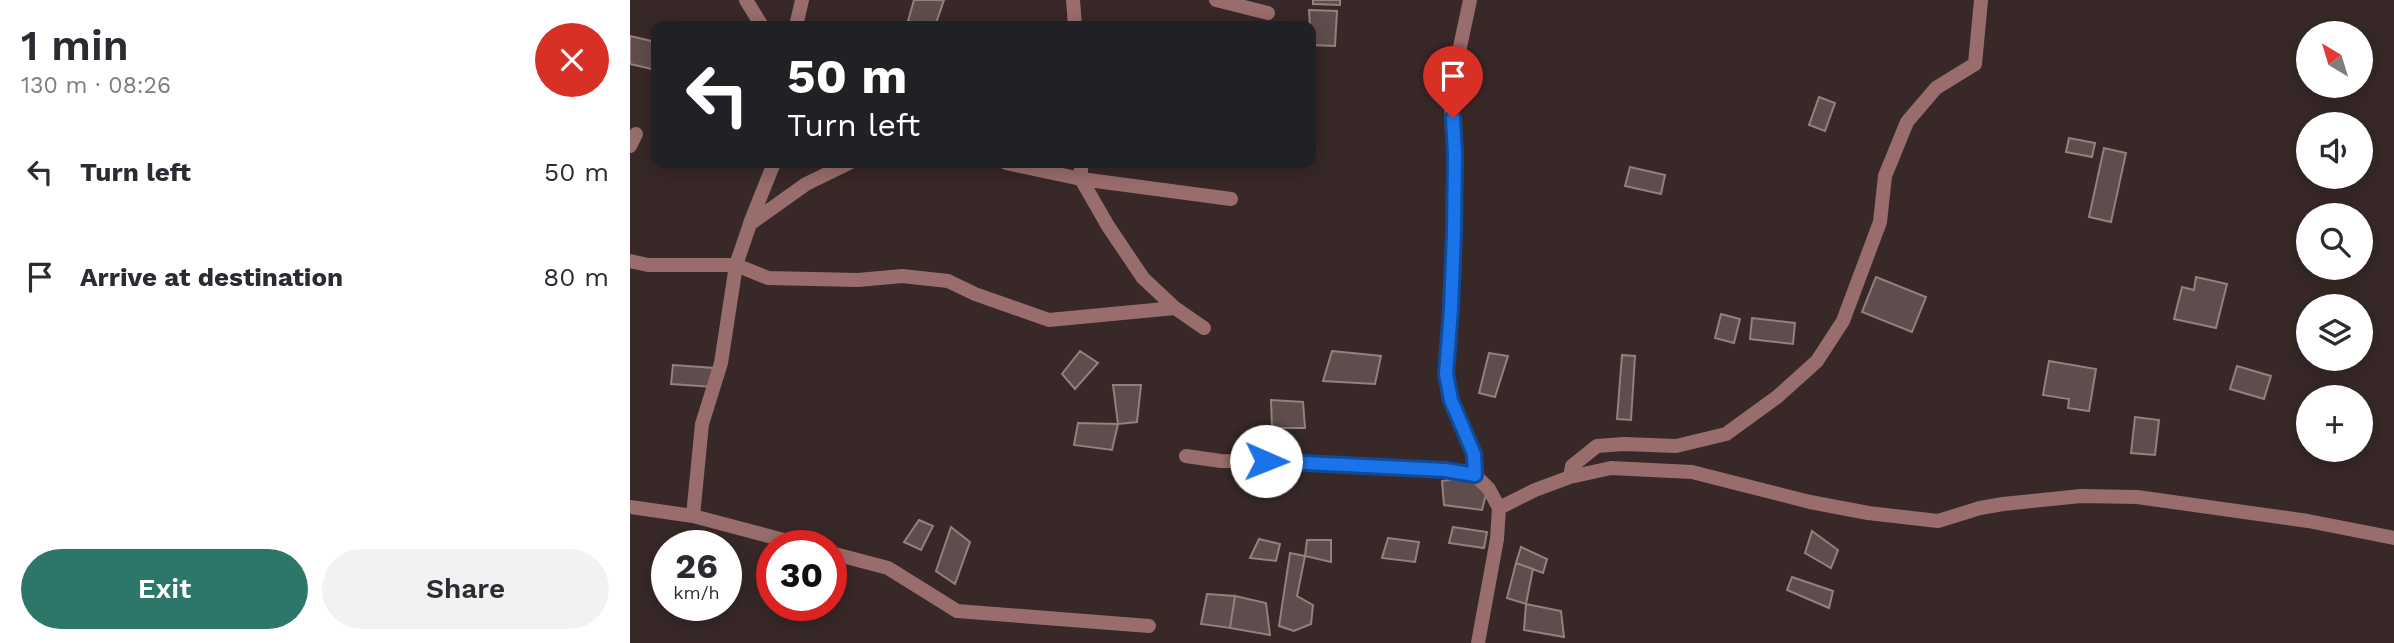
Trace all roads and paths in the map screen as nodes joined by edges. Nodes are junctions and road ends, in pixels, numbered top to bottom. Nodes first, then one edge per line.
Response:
1 (746, 0) edge
2 (802, 0) edge
3 (1073, 0) edge
4 (1216, 0) edge
5 (1470, 0) edge
6 (1981, 0) edge
7 (1268, 13) dead end
8 (759, 21) edge
9 (797, 21) edge
10 (1075, 21) edge
11 (772, 168) edge
12 (839, 168) edge
13 (1029, 168) edge
14 (1081, 168) edge
15 (1081, 179) junction
16 (1231, 199) dead end
17 (750, 224) junction
18 (630, 261) edge
19 (736, 265) junction
20 (1175, 308) junction
21 (1204, 328) dead end
22 (1186, 456) dead end
23 (1475, 475) junction
24 (1570, 477) junction
25 (630, 506) edge
26 (1499, 508) junction
27 (693, 516) junction
28 (756, 533) edge
29 (2394, 538) edge
30 (847, 557) edge
31 (1149, 626) dead end
32 (1478, 643) edge

1 - 8 street
2 - 9 street
3 - 10 street
4 - 7 street
5 - 23 street
6 - 24 street
11 - 17 street
12 - 17 street
13 - 15 street
14 - 15 street
15 - 16 street
15 - 20 street
17 - 19 street
18 - 19 street
19 - 20 street
19 - 27 street
20 - 21 street
22 - 23 street
23 - 26 street
24 - 26 street
24 - 29 street
25 - 27 street
26 - 32 street
27 - 28 street
30 - 31 street

